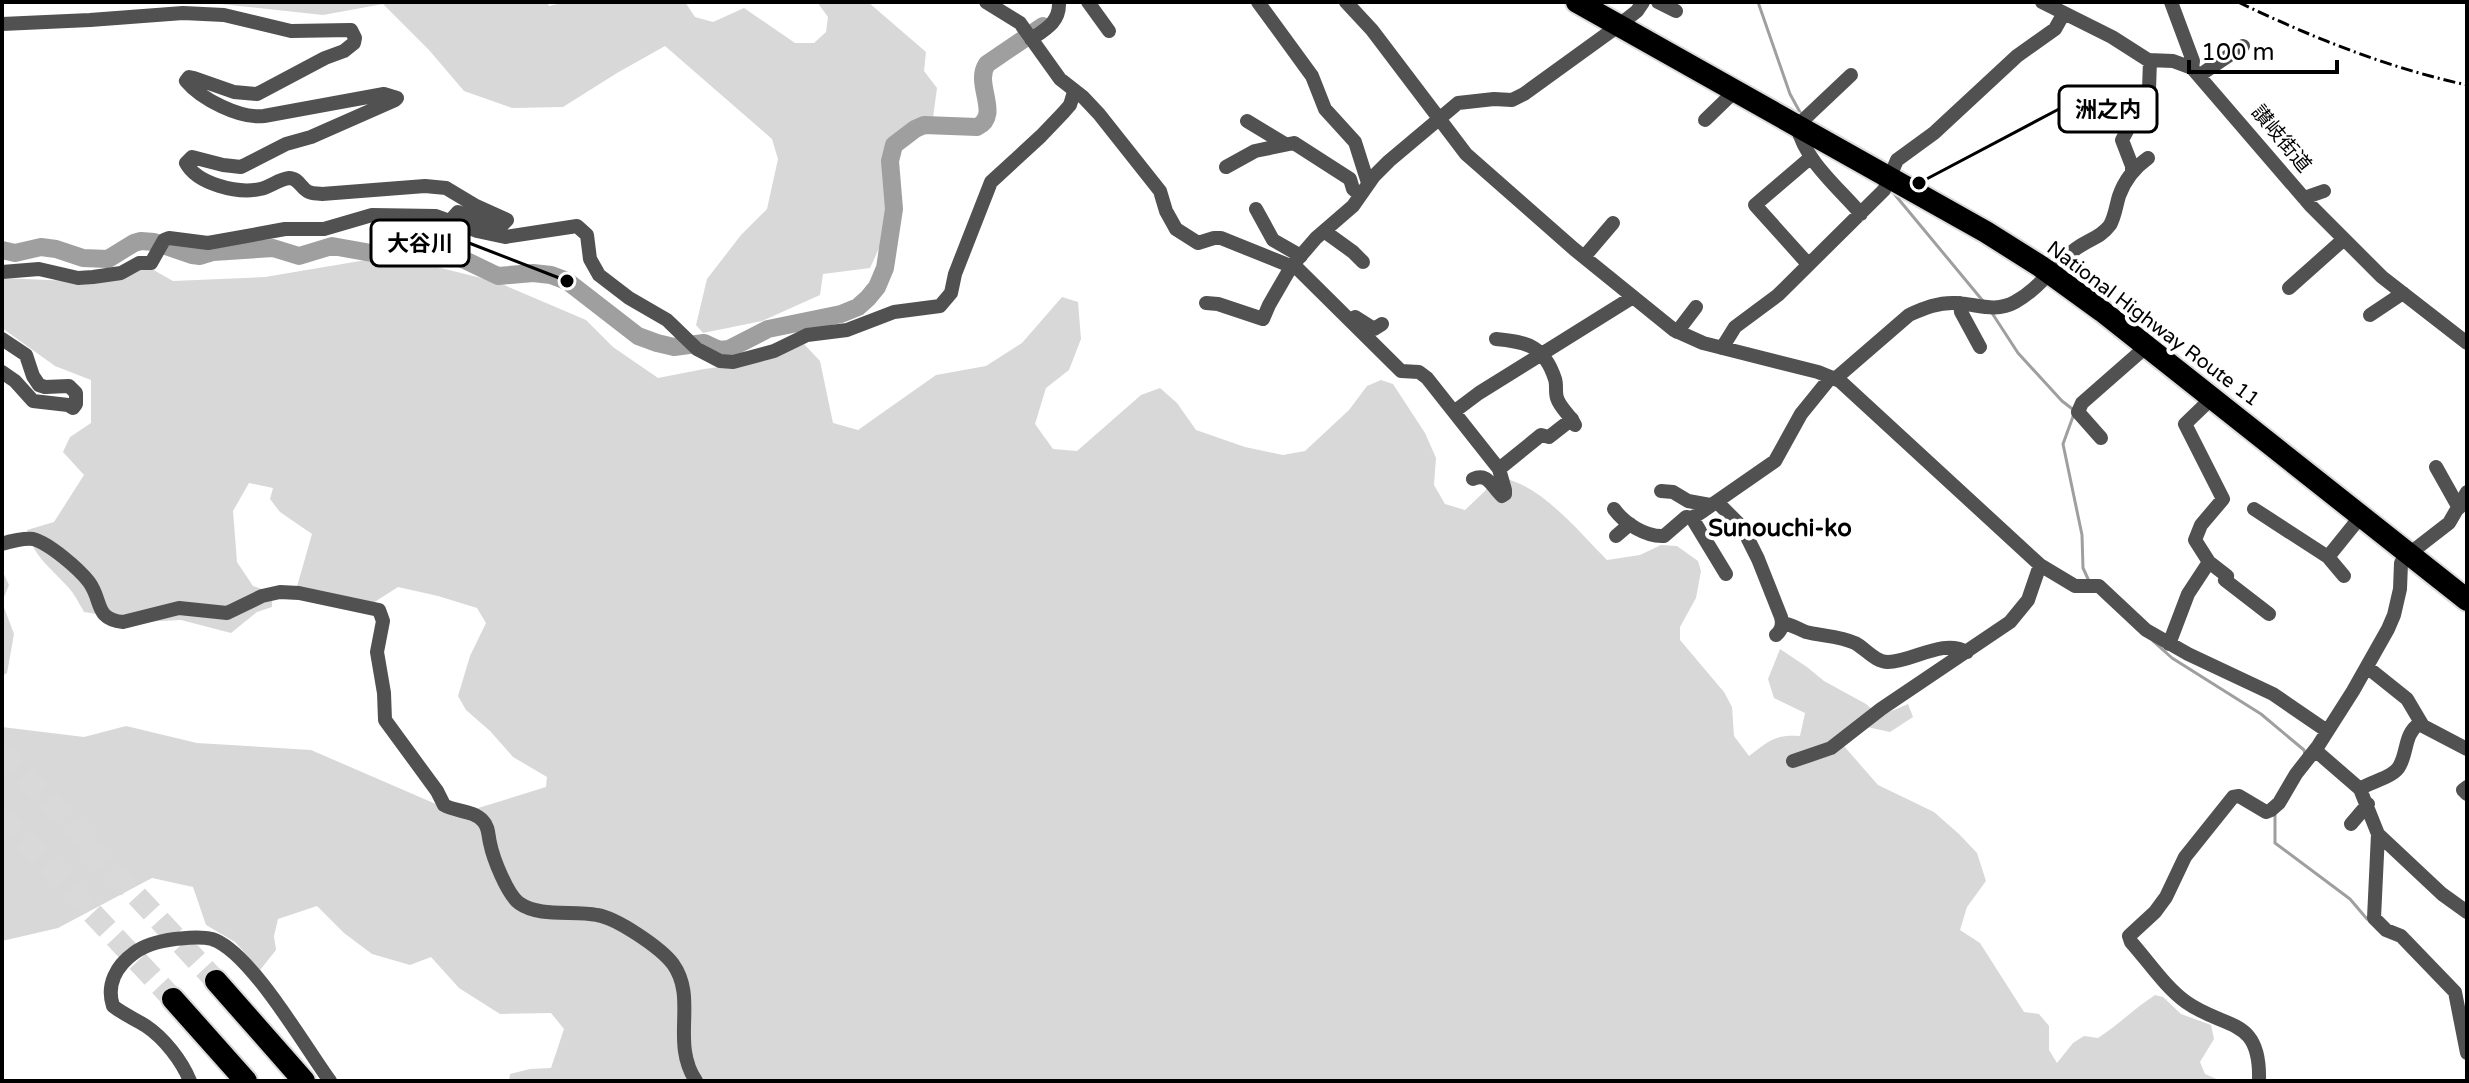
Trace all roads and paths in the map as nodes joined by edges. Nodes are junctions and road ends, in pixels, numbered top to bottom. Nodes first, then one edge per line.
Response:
1 (986, 2) edge
2 (1059, 2) edge
3 (1088, 2) edge
4 (1258, 2) edge
5 (1346, 2) edge
6 (1577, 2) edge
7 (1643, 2) edge
8 (1658, 2) edge
9 (2042, 2) edge
10 (2171, 2) edge
11 (1676, 11) dead end
12 (2064, 13) junction
13 (2, 24) edge
14 (1618, 26) junction
15 (1109, 31) dead end
16 (1031, 39) junction
17 (2243, 46) dead end
18 (2150, 60) junction
19 (2196, 72) junction
20 (1851, 75) dead end
21 (1735, 91) junction
22 (1074, 92) junction
23 (1780, 100) dead end
24 (1440, 119) junction
25 (1705, 120) dead end
26 (1247, 121) dead end
27 (1794, 124) junction
28 (1285, 144) junction
29 (1810, 158) junction
30 (2148, 158) dead end
31 (1226, 167) dead end
32 (2132, 171) junction
33 (1889, 178) junction
34 (1364, 189) junction
35 (2324, 191) dead end
36 (2304, 198) junction
37 (1256, 209) dead end
38 (1861, 214) junction
39 (450, 221) junction
40 (1613, 223) dead end
41 (1265, 228) junction
42 (1324, 231) junction
43 (2344, 239) junction
44 (1248, 249) junction
45 (1584, 257) junction
46 (1296, 261) junction
47 (1363, 262) dead end
48 (1808, 264) junction
49 (2, 272) edge
50 (2049, 273) junction
51 (2289, 288) dead end
52 (2403, 293) junction
53 (1633, 297) junction
54 (1206, 303) dead end
55 (1960, 303) junction
56 (1696, 307) dead end
57 (1343, 312) junction
58 (2370, 315) dead end
59 (2430, 315) junction
60 (1382, 324) dead end
61 (2417, 325) dead end
62 (1677, 332) junction
63 (2, 339) edge
64 (1496, 339) dead end
65 (2467, 343) edge
66 (2147, 346) junction
67 (1980, 347) dead end
68 (1722, 348) junction
69 (1542, 353) junction
70 (2, 372) edge
71 (1833, 378) junction
72 (2212, 398) junction
73 (1455, 411) junction
74 (2101, 438) dead end
75 (2436, 467) dead end
76 (1499, 469) junction
77 (1473, 479) dead end
78 (1661, 491) dead end
79 (2467, 492) edge
80 (1714, 504) junction
81 (2459, 508) junction
82 (1614, 509) dead end
83 (2254, 509) dead end
84 (2361, 516) junction
85 (1692, 518) junction
86 (1630, 524) junction
87 (1616, 536) dead end
88 (2, 544) edge
89 (2409, 554) junction
90 (2328, 557) junction
91 (2209, 562) junction
92 (2040, 565) junction
93 (1726, 574) dead end
94 (2343, 577) dead end
95 (2467, 600) edge
96 (2269, 614) dead end
97 (2169, 644) junction
98 (1967, 652) junction
99 (2367, 667) junction
100 (2420, 723) junction
101 (2327, 731) junction
102 (2467, 749) edge
103 (2315, 750) junction
104 (1793, 761) dead end
105 (2467, 787) edge
106 (2360, 789) junction
107 (2467, 794) edge
108 (2368, 804) junction
109 (2351, 824) dead end
110 (2378, 834) junction
111 (2467, 912) edge
112 (216, 981) tunnel mouth
113 (173, 999) tunnel mouth
114 (2467, 1053) edge
115 (190, 1081) edge
116 (246, 1081) edge
117 (304, 1081) edge
118 (330, 1081) edge
119 (696, 1081) edge
120 (2259, 1081) edge

1 - 16 street
2 - 16 street
3 - 15 street
4 - 34 street
5 - 24 street
6 - 14 highway, National Highway Route 11
7 - 14 street
8 - 11 street
9 - 12 street
10 - 19 street
12 - 18 street
12 - 33 street
13 - 39 street
14 - 21 highway, National Highway Route 11
14 - 24 street
16 - 22 street
17 - 19 street
18 - 19 street
18 - 32 street
19 - 36 street, 讃岐街道
20 - 27 street
21 - 25 street
21 - 27 highway, National Highway Route 11
22 - 39 street
22 - 44 street
23 - 27 street
24 - 34 street
24 - 45 street
26 - 28 street
27 - 29 street
27 - 33 highway, National Highway Route 11
28 - 31 street
28 - 34 street
29 - 38 street
29 - 48 street
30 - 32 street
32 - 50 street
33 - 38 street
33 - 50 highway, National Highway Route 11
34 - 42 street
35 - 36 street
36 - 43 street, 讃岐街道
37 - 41 street
38 - 48 street
39 - 49 street
40 - 45 street
41 - 44 street
41 - 46 street
42 - 46 street
42 - 47 street
43 - 51 street
43 - 52 street, 讃岐街道
44 - 46 street
45 - 53 street
46 - 54 street
46 - 57 street
48 - 68 street
50 - 55 street
50 - 66 highway, National Highway Route 11
52 - 58 street
52 - 59 street, 讃岐街道
53 - 62 street
53 - 69 street
55 - 67 street
55 - 71 street
56 - 62 street
57 - 60 street
57 - 73 street
59 - 61 street
59 - 65 street, 讃岐街道
62 - 68 street
63 - 70 street
64 - 69 street
66 - 72 highway, National Highway Route 11
66 - 74 street
68 - 71 street
69 - 73 street
69 - 76 street
71 - 80 street
71 - 92 street
72 - 84 highway, National Highway Route 11
72 - 91 street
73 - 76 street
75 - 81 street
76 - 77 street
78 - 80 street
79 - 81 street
80 - 85 street
80 - 98 street
81 - 89 street
82 - 86 street
83 - 90 street
84 - 89 highway, National Highway Route 11
84 - 90 street
85 - 86 street
85 - 93 street
86 - 87 street
88 - 119 street
89 - 95 highway, National Highway Route 11
89 - 99 street
90 - 94 street
91 - 96 street
91 - 97 street
92 - 97 street
92 - 98 street
97 - 101 street
98 - 104 street
99 - 100 street
99 - 101 street
100 - 102 street
100 - 106 street
101 - 103 street
103 - 106 street
103 - 120 street
105 - 107 street
106 - 108 street
108 - 109 street
108 - 110 street
110 - 111 street
110 - 114 street
112 - 117 highway
113 - 116 highway
115 - 118 street

